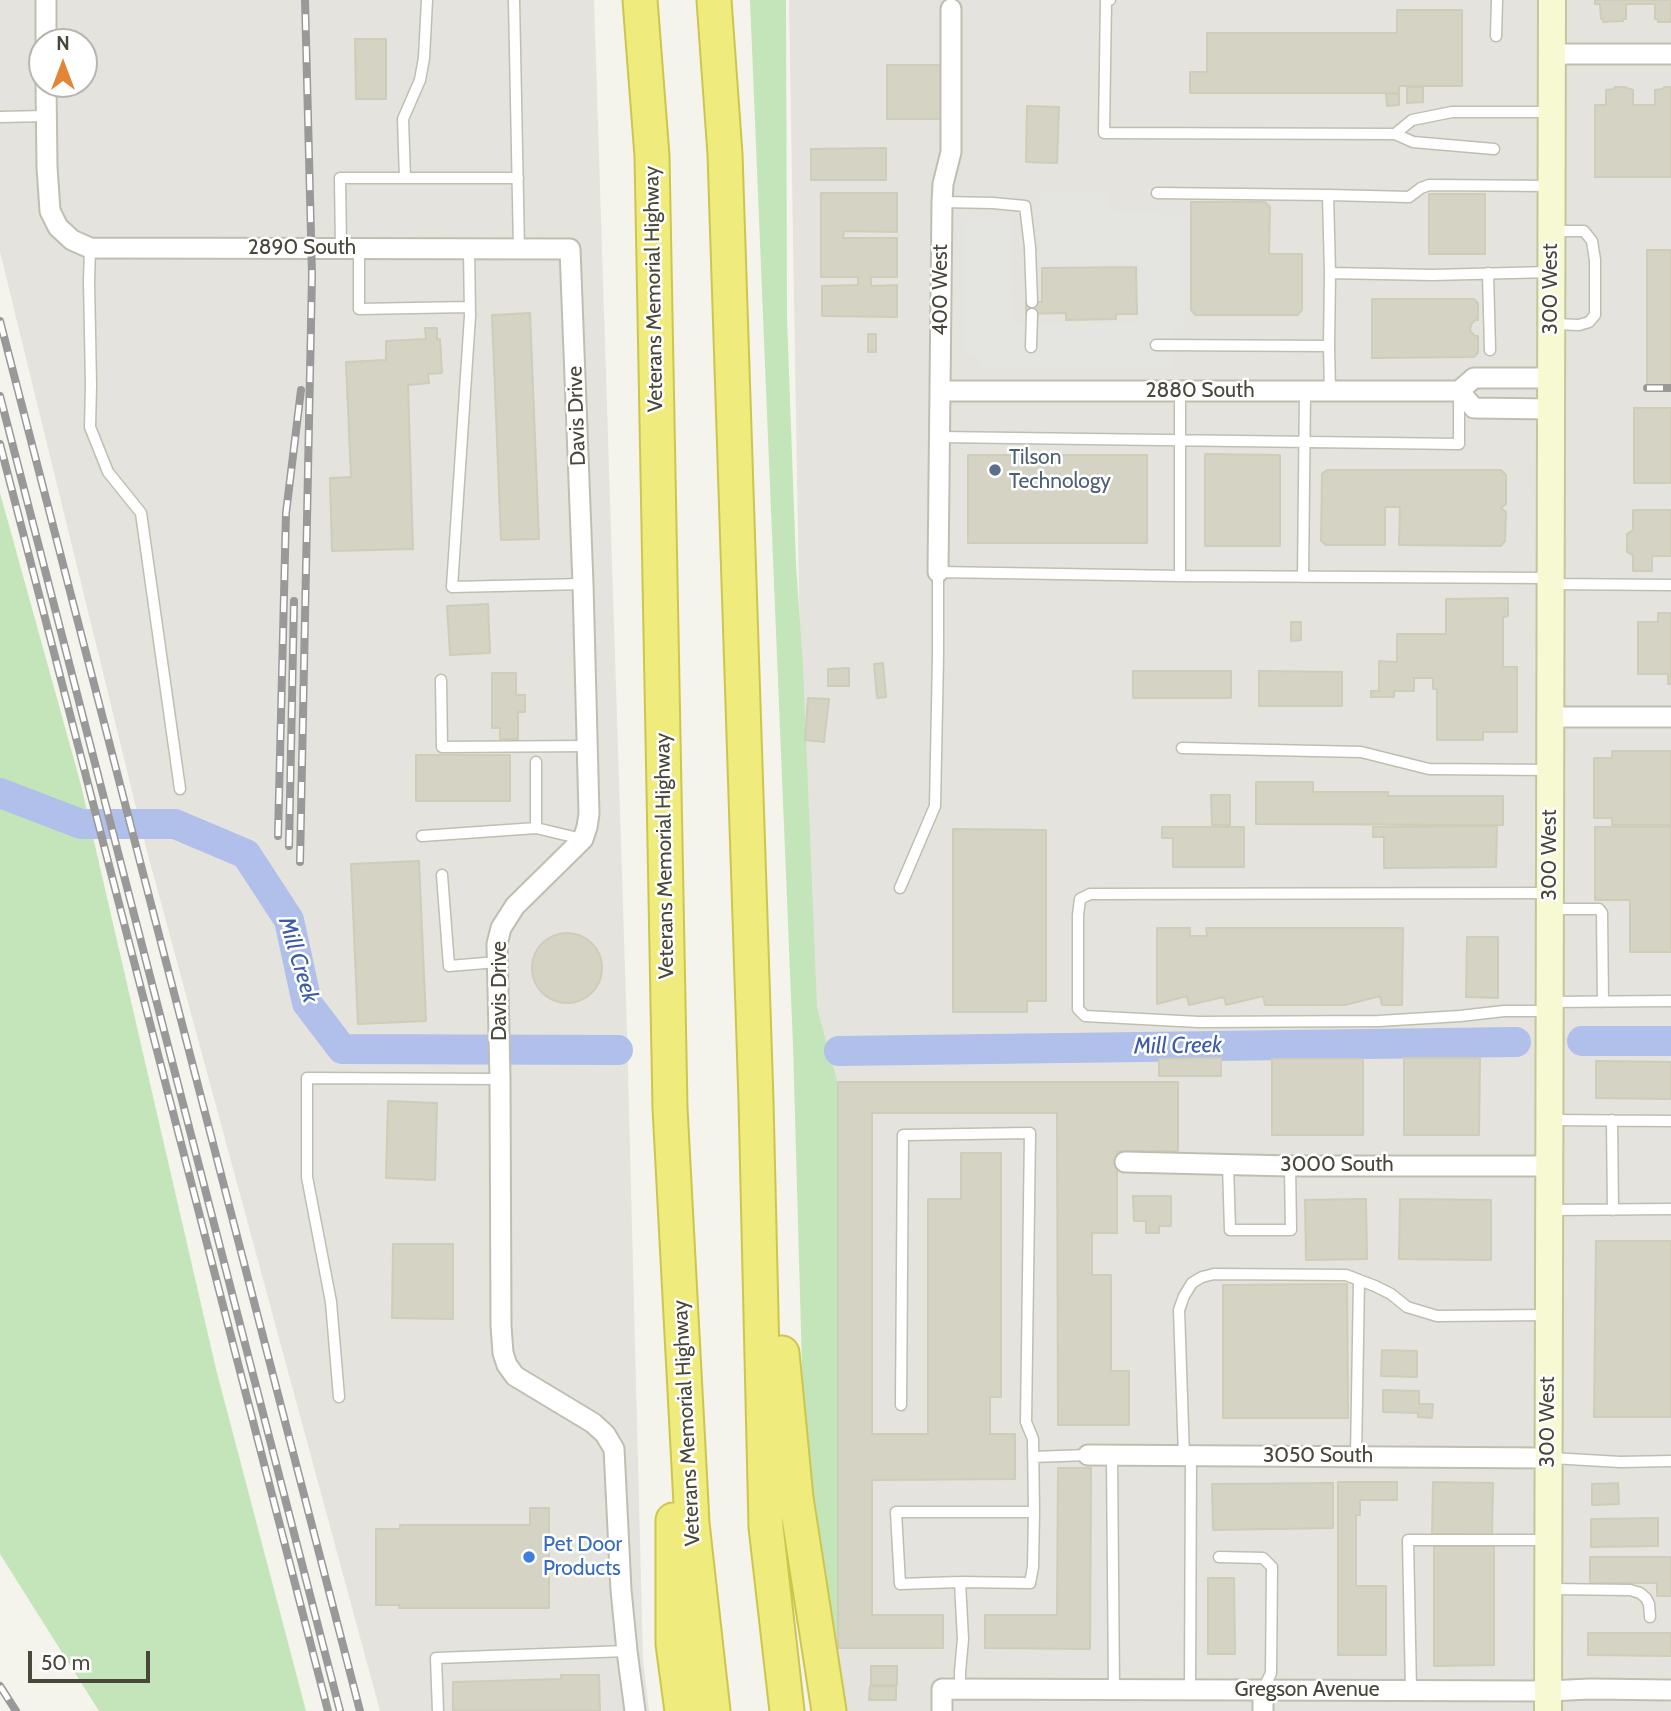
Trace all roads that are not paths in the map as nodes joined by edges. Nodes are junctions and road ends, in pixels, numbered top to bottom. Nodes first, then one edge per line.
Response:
1 (46, 0) edge
2 (427, 0) edge
3 (514, 0) edge
4 (640, 0) edge
5 (714, 0) edge
6 (1110, 0) edge
7 (1497, 0) edge
8 (1552, 0) edge
9 (949, 4) edge
10 (46, 28) edge
11 (1496, 36) dead end
12 (1552, 54) junction
13 (1671, 54) edge
14 (46, 98) edge
15 (1552, 112) junction
16 (46, 116) junction
17 (0, 117) edge
18 (1395, 134) junction
19 (1494, 149) dead end
20 (404, 178) junction
21 (518, 178) junction
22 (1552, 186) junction
23 (1157, 193) dead end
24 (1328, 195) junction
25 (942, 202) junction
26 (1552, 231) junction
27 (90, 248) junction
28 (350, 248) junction
29 (469, 249) junction
30 (519, 249) junction
31 (570, 249) joint
32 (1551, 272) junction
33 (1488, 273) junction
34 (1330, 274) junction
35 (1032, 302) dead end
36 (470, 307) junction
37 (1032, 314) dead end
38 (1551, 324) junction
39 (1156, 345) dead end
40 (1329, 346) junction
41 (1031, 347) dead end
42 (1490, 350) dead end
43 (1551, 378) junction
44 (941, 391) junction
45 (1180, 391) junction
46 (1305, 391) junction
47 (1330, 391) junction
48 (1459, 391) junction
49 (1550, 409) junction
50 (940, 437) junction
51 (1181, 440) junction
52 (1304, 441) junction
53 (938, 572) junction
54 (1180, 576) junction
55 (1303, 577) junction
56 (1550, 581) junction
57 (583, 584) junction
58 (1671, 585) edge
59 (441, 680) dead end
60 (1550, 717) junction
61 (1671, 717) edge
62 (587, 746) junction
63 (1182, 748) dead end
64 (536, 762) dead end
65 (1550, 770) junction
66 (180, 789) dead end
67 (536, 828) junction
68 (422, 836) dead end
69 (583, 839) junction
70 (442, 875) dead end
71 (900, 888) dead end
72 (1550, 901) junction
73 (496, 962) junction
74 (1671, 1001) edge
75 (1603, 1002) junction
76 (1550, 1006) junction
77 (500, 1071) junction
78 (756, 1101) junction
79 (670, 1108) junction
80 (1549, 1121) junction
81 (1612, 1121) junction
82 (1671, 1121) edge
83 (1125, 1162) dead end
84 (1227, 1164) junction
85 (1290, 1166) junction
86 (1549, 1166) junction
87 (1671, 1209) edge
88 (1549, 1210) junction
89 (1613, 1210) junction
90 (1359, 1280) junction
91 (1548, 1315) junction
92 (339, 1397) dead end
93 (901, 1405) dead end
94 (1088, 1455) joint
95 (1112, 1455) junction
96 (1188, 1456) junction
97 (1033, 1457) junction
98 (1356, 1457) junction
99 (1548, 1458) junction
100 (1671, 1461) edge
101 (1034, 1512) junction
102 (1548, 1540) junction
103 (1219, 1557) dead end
104 (960, 1582) junction
105 (1547, 1589) junction
106 (1650, 1617) dead end
107 (626, 1651) junction
108 (951, 1689) junction
109 (1114, 1690) junction
110 (1191, 1690) junction
111 (1263, 1690) junction
112 (1411, 1690) junction
113 (1671, 1690) edge
114 (1548, 1701) edge
115 (438, 1711) edge
116 (635, 1711) edge
117 (682, 1711) edge
118 (713, 1711) edge
119 (787, 1711) edge
120 (829, 1711) edge
121 (942, 1711) edge
122 (1263, 1711) edge

1 - 10 street
2 - 20 lane
3 - 21 lane
4 - 79 highway, Veterans Memorial Highway
5 - 78 highway
6 - 18 lane
7 - 11 lane
8 - 12 main road, 300 West
9 - 25 street, 400 West
12 - 13 street
12 - 15 main road, 300 West
14 - 16 street
15 - 18 lane
15 - 22 main road, 300 West
16 - 17 lane
16 - 27 street
18 - 19 lane
20 - 21 lane
20 - 28 lane
21 - 30 lane
22 - 24 lane
22 - 26 main road, 300 West
23 - 24 lane
24 - 34 lane
25 - 35 lane
25 - 44 street, 400 West
26 - 32 main road, 300 West
26 - 38 lane
27 - 28 street, 2890 South
27 - 66 lane
28 - 29 street, 2890 South
28 - 36 lane
29 - 30 street, 2890 South
29 - 36 lane
30 - 31 street, 2890 South
31 - 57 street, Davis Drive
32 - 33 lane
32 - 38 main road, 300 West
33 - 34 lane
33 - 42 lane
34 - 40 lane
36 - 57 lane
37 - 41 lane
38 - 43 main road, 300 West
39 - 40 lane
40 - 47 lane
43 - 48 street, 2880 South
43 - 49 main road, 300 West
44 - 45 street, 2880 South
44 - 50 street, 400 West
45 - 46 street, 2880 South
45 - 51 lane
46 - 47 street, 2880 South
46 - 52 lane
47 - 48 street, 2880 South
48 - 49 street
48 - 52 lane
49 - 56 main road, 300 West
50 - 51 lane
50 - 53 street, 400 West
51 - 52 lane
51 - 54 lane
52 - 55 lane
53 - 54 lane
53 - 71 lane
54 - 55 lane
55 - 56 lane
56 - 58 lane
56 - 60 main road, 300 West
57 - 62 street, Davis Drive
59 - 62 lane
60 - 61 street
60 - 65 main road, 300 West
62 - 69 street, Davis Drive
63 - 65 lane
64 - 67 lane
65 - 72 main road, 300 West
67 - 68 lane
67 - 69 lane
69 - 73 street, Davis Drive
70 - 73 lane
72 - 75 lane
72 - 76 main road, 300 West
72 - 76 lane
73 - 77 street, Davis Drive
74 - 75 lane
75 - 76 lane
76 - 80 main road, 300 West
77 - 92 lane
77 - 107 street, Davis Drive
78 - 119 highway
78 - 120 highway
79 - 117 highway
79 - 118 highway, Veterans Memorial Highway
80 - 81 lane
80 - 86 main road, 300 West
81 - 82 lane
81 - 89 lane
83 - 84 street, 3000 South
84 - 85 street, 3000 South
84 - 85 lane
85 - 86 street, 3000 South
86 - 88 main road, 300 West
87 - 89 lane
88 - 89 lane
88 - 91 main road, 300 West
90 - 91 lane
90 - 96 lane
90 - 98 lane
91 - 99 main road, 300 West
93 - 97 lane
94 - 95 street, 3050 South
94 - 97 lane
95 - 96 street, 3050 South
95 - 109 lane
96 - 98 street, 3050 South
96 - 110 lane
97 - 101 lane
98 - 99 street, 3050 South
99 - 100 lane
99 - 102 main road, 300 West
101 - 104 lane
101 - 104 lane
102 - 105 main road, 300 West
102 - 112 lane
103 - 111 lane
104 - 108 lane
105 - 106 lane
105 - 114 main road, 300 West
107 - 115 lane
107 - 116 street, Davis Drive
108 - 109 street, Gregson Avenue
108 - 121 street
109 - 110 street, Gregson Avenue
110 - 111 street, Gregson Avenue
111 - 112 street, Gregson Avenue
111 - 122 street
112 - 114 street, Gregson Avenue
113 - 114 street, Gregson Avenue

